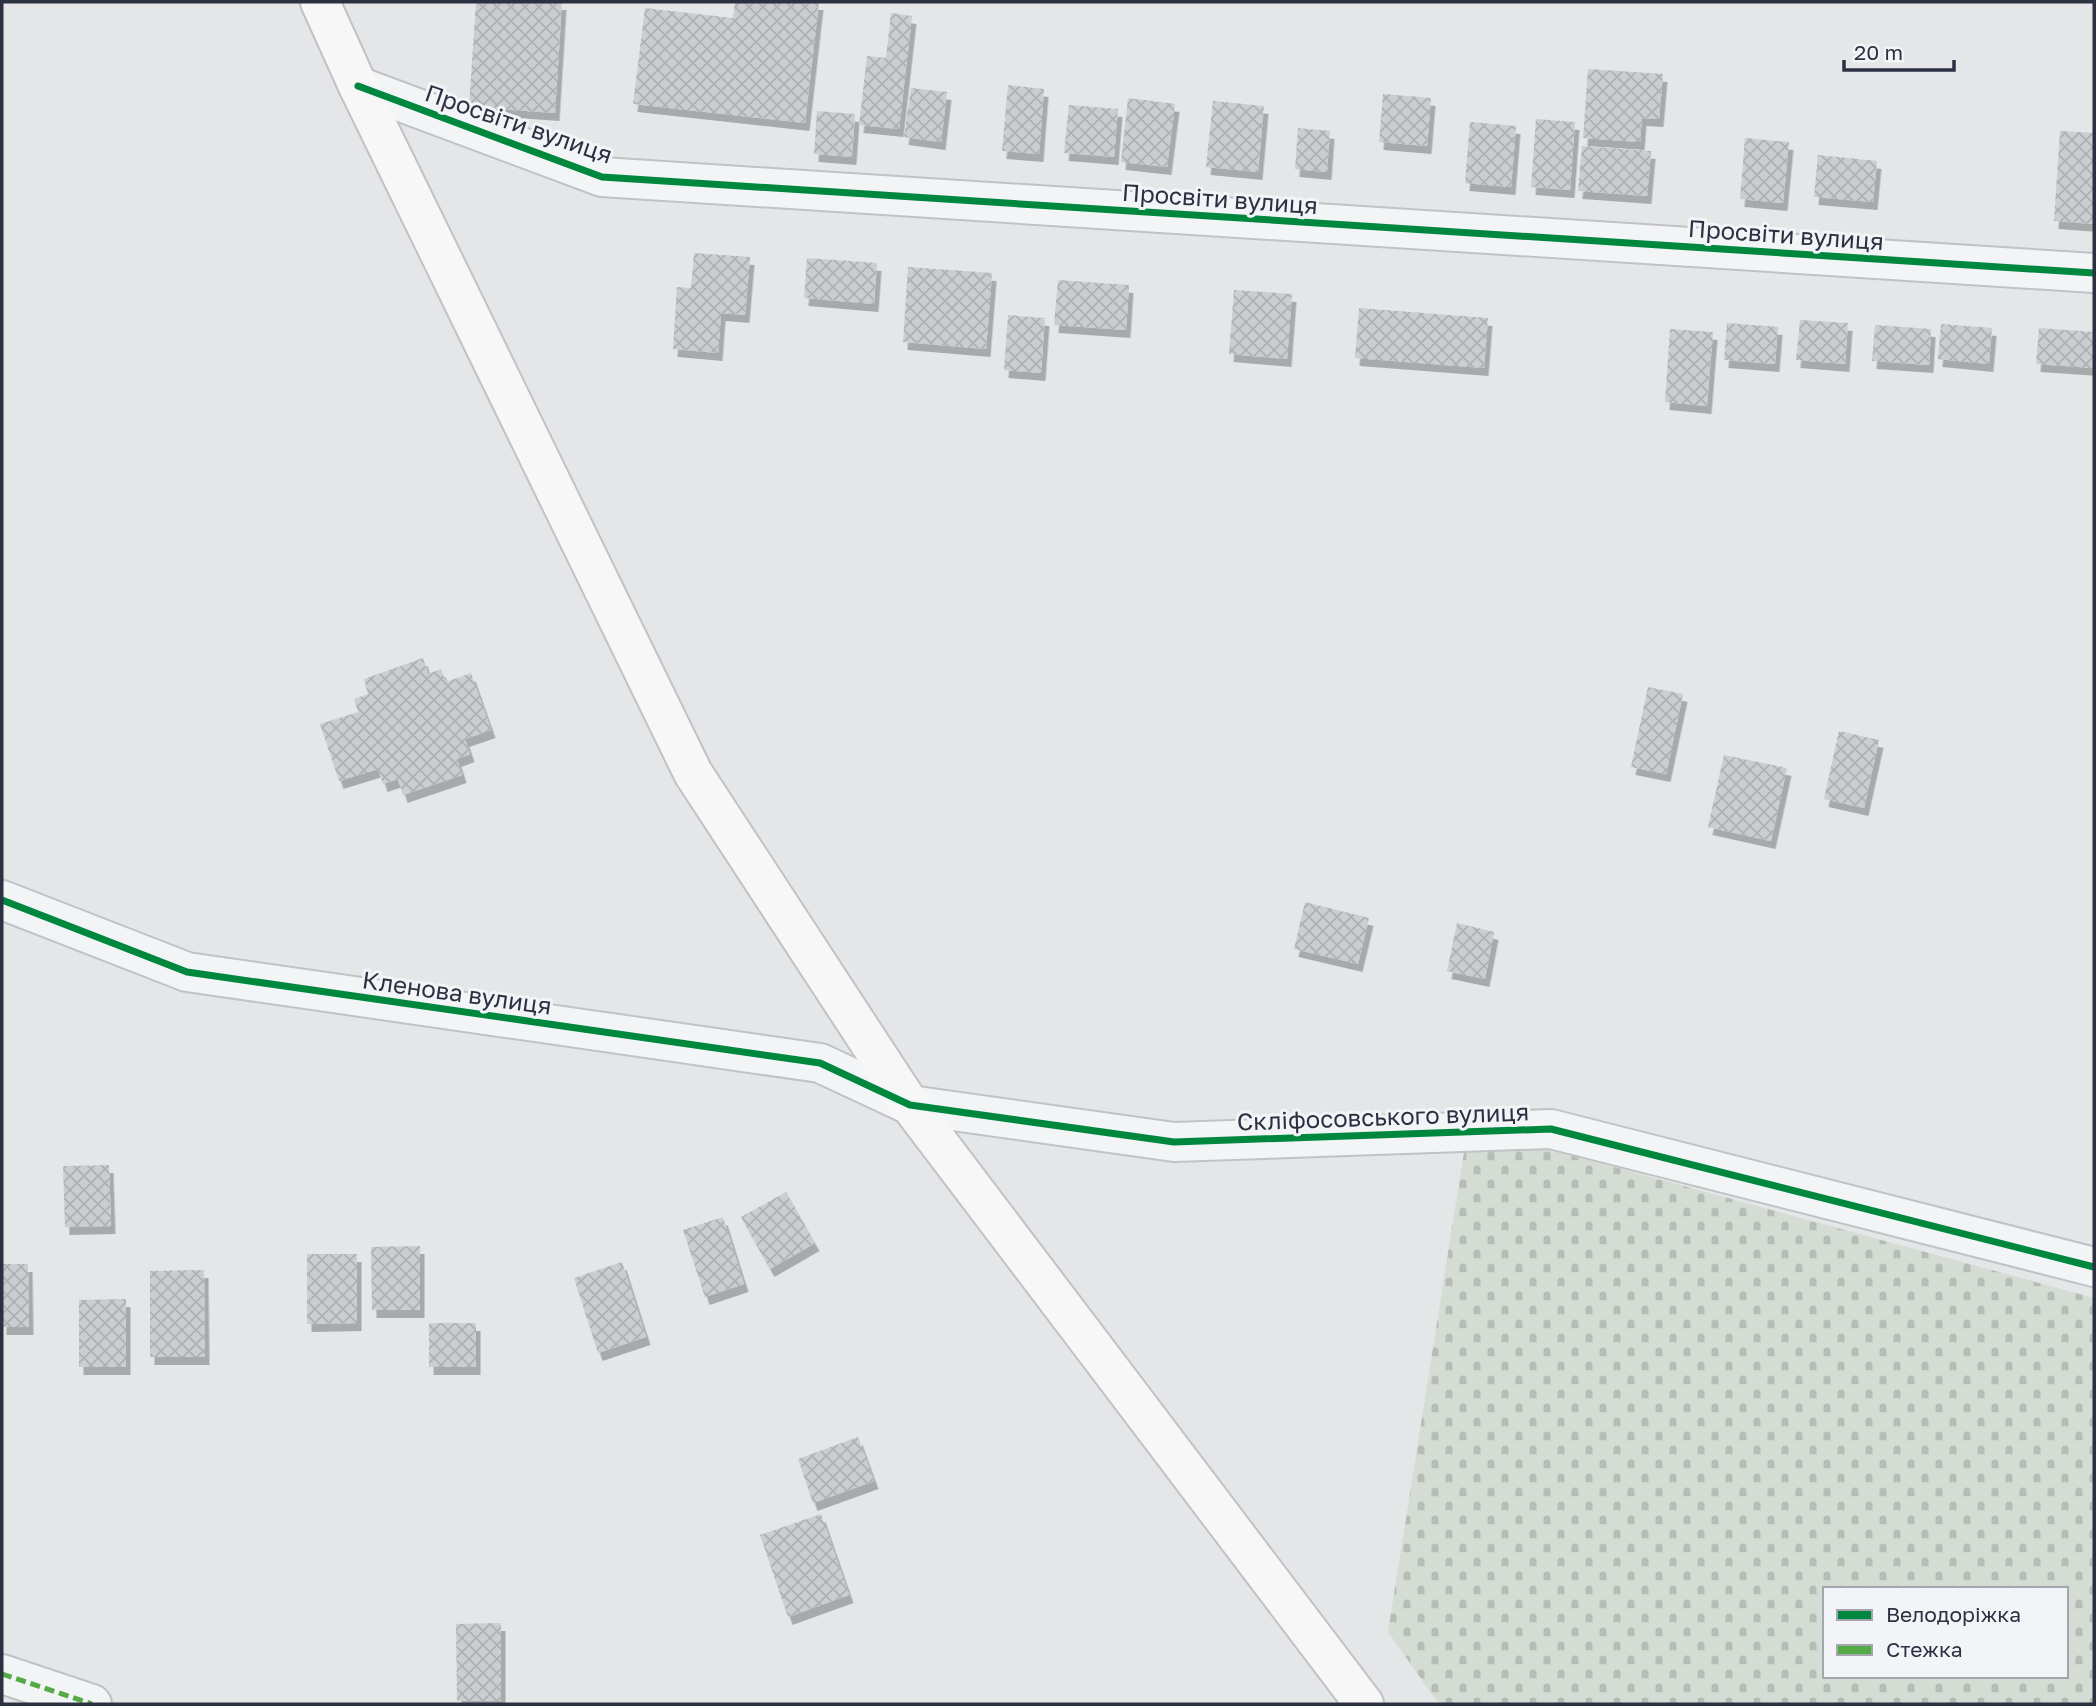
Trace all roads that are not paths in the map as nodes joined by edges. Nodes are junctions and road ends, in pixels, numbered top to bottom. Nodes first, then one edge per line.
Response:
1 (320, 2) edge
2 (358, 86) junction
3 (2094, 274) edge
4 (2, 900) edge
5 (911, 1105) junction
6 (2094, 1267) edge
7 (2, 1674) edge
8 (92, 1704) edge
9 (1364, 1704) edge

1 - 2 main road
2 - 3 street, Просвіти вулиця
2 - 5 main road
4 - 5 street, Кленова вулиця
5 - 6 street, Скліфосовського вулиця
5 - 9 main road
7 - 8 street

